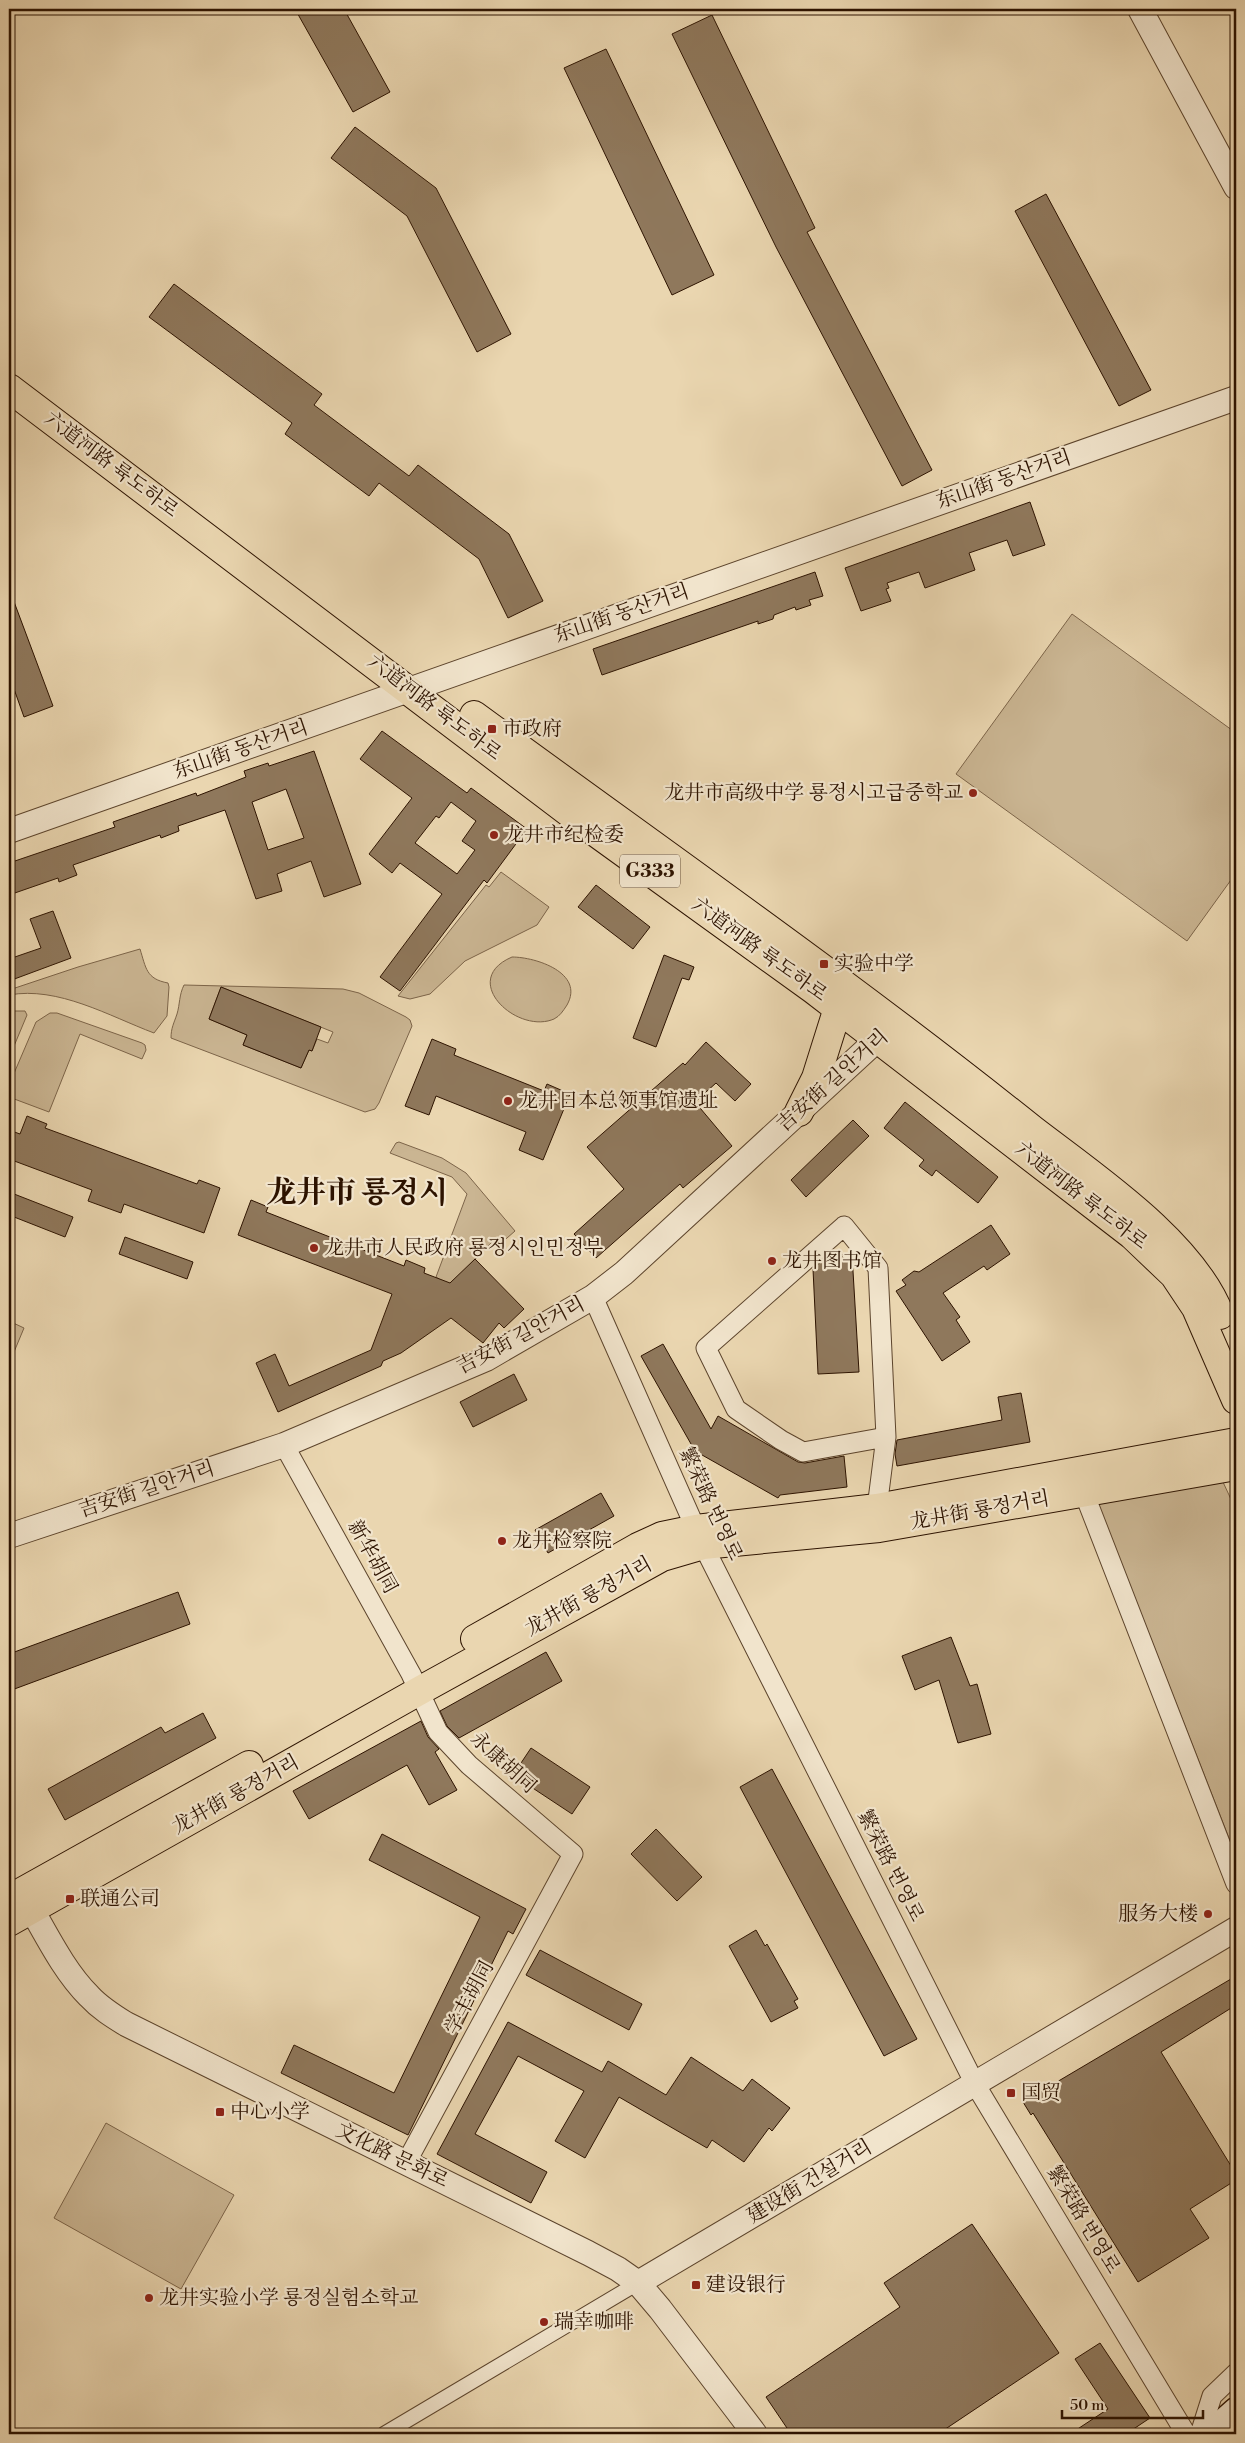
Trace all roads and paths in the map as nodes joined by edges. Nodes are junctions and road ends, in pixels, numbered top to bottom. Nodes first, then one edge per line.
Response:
1 (1140, 9) edge
2 (1236, 187) edge
3 (9, 367) edge
4 (9, 388) edge
5 (1236, 398) edge
6 (418, 685) junction
7 (9, 831) edge
8 (838, 1008) junction
9 (887, 1031) junction
10 (799, 1112) junction
11 (593, 1297) junction
12 (1236, 1359) edge
13 (1236, 1400) edge
14 (886, 1437) junction
15 (1236, 1442) edge
16 (284, 1445) junction
17 (1236, 1466) edge
18 (1084, 1493) junction
19 (878, 1518) junction
20 (9, 1536) edge
21 (699, 1537) junction
22 (415, 1683) junction
23 (573, 1854) joint
24 (1236, 1884) edge
25 (18, 1906) edge
26 (1236, 1928) edge
27 (975, 2084) junction
28 (406, 2163) junction
29 (638, 2283) junction
30 (1236, 2373) edge
31 (1236, 2411) edge
32 (747, 2432) edge
33 (384, 2434) edge
34 (1186, 2434) edge
35 (1200, 2434) edge
36 (1210, 2434) edge

1 - 2 street
3 - 6 main road, 六道河路 륙도하로 / G333
4 - 6 main road, 六道河路 륙도하로 / G333
5 - 6 street, 东山街 동산거리
6 - 7 street, 东山街 동산거리
6 - 8 main road, 六道河路 륙도하로 / G333
6 - 9 main road, 六道河路 륙도하로 / G333
8 - 9 main road, 六道河路 륙도하로 / G333
8 - 10 main road
9 - 10 street, 吉安街 길안거리
9 - 12 main road, 六道河路 륙도하로 / G333
9 - 13 main road, 六道河路 륙도하로 / G333
10 - 11 street, 吉安街 길안거리
11 - 16 street, 吉安街 길안거리
11 - 21 street, 繁荣路 번영로
14 - 14 street
14 - 19 street
15 - 19 main road, 龙井街 룡정거리
16 - 20 street, 吉安街 길안거리
16 - 22 street, 新华胡同
17 - 18 main road, 龙井街 룡정거리
18 - 19 main road, 龙井街 룡정거리
18 - 24 street
19 - 21 main road, 龙井街 룡정거리
21 - 22 main road, 龙井街 룡정거리
21 - 27 street, 繁荣路 번영로
22 - 23 street, 永康胡同
22 - 25 main road, 龙井街 룡정거리
23 - 28 street, 学丰胡同
25 - 28 street, 文化路 문화로
26 - 27 street, 建设街 건설거리
27 - 29 street, 建设街 건설거리
27 - 34 street, 繁荣路 번영로
28 - 29 street, 文化路 문화로
29 - 32 street, 文化路 문화로
29 - 33 street, 建设街 건설거리
30 - 35 street
31 - 36 main road

